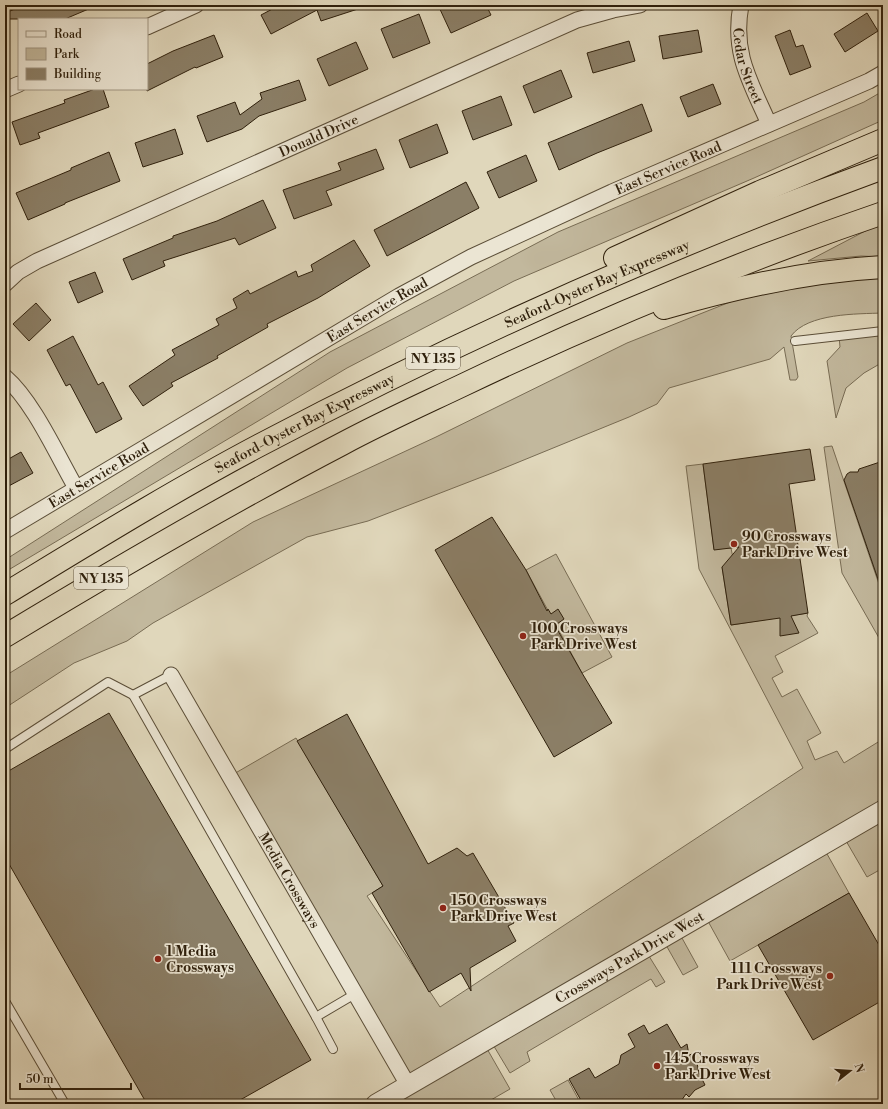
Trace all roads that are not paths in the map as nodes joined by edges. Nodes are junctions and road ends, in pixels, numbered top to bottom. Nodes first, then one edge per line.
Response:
1 (196, 5) edge
2 (640, 5) edge
3 (741, 5) edge
4 (148, 27) edge
5 (883, 72) edge
6 (18, 84) edge
7 (5, 90) edge
8 (768, 124) junction
9 (883, 140) edge
10 (883, 168) edge
11 (883, 213) edge
12 (883, 267) edge
13 (5, 284) edge
14 (883, 331) edge
15 (795, 341) dead end
16 (5, 377) edge
17 (378, 384) junction
18 (344, 443) junction
19 (76, 488) junction
20 (5, 531) edge
21 (5, 594) edge
22 (5, 636) edge
23 (171, 675) joint
24 (133, 695) junction
25 (5, 749) edge
26 (883, 810) edge
27 (355, 994) junction
28 (5, 1001) edge
29 (316, 1017) junction
30 (333, 1049) dead end
31 (408, 1085) junction
32 (65, 1104) edge
33 (376, 1104) edge

1 - 4 street
2 - 13 street, Donald Drive
3 - 8 street, Cedar Street
5 - 8 street, East Service Road
6 - 7 street
8 - 19 street, East Service Road
9 - 17 highway
10 - 17 highway, Seaford-Oyster Bay Expressway / NY 135
11 - 18 highway, NY 135
12 - 18 highway
14 - 15 lane
16 - 19 street
17 - 21 highway, Seaford-Oyster Bay Expressway / NY 135
18 - 22 highway, NY 135
19 - 20 street, East Service Road
23 - 24 lane
23 - 27 street, Media Crossways
24 - 25 lane
24 - 29 lane
26 - 31 street, Crossways Park Drive West
27 - 29 lane
27 - 31 street, Media Crossways
28 - 32 lane
29 - 30 lane
31 - 33 street, Crossways Park Drive West

